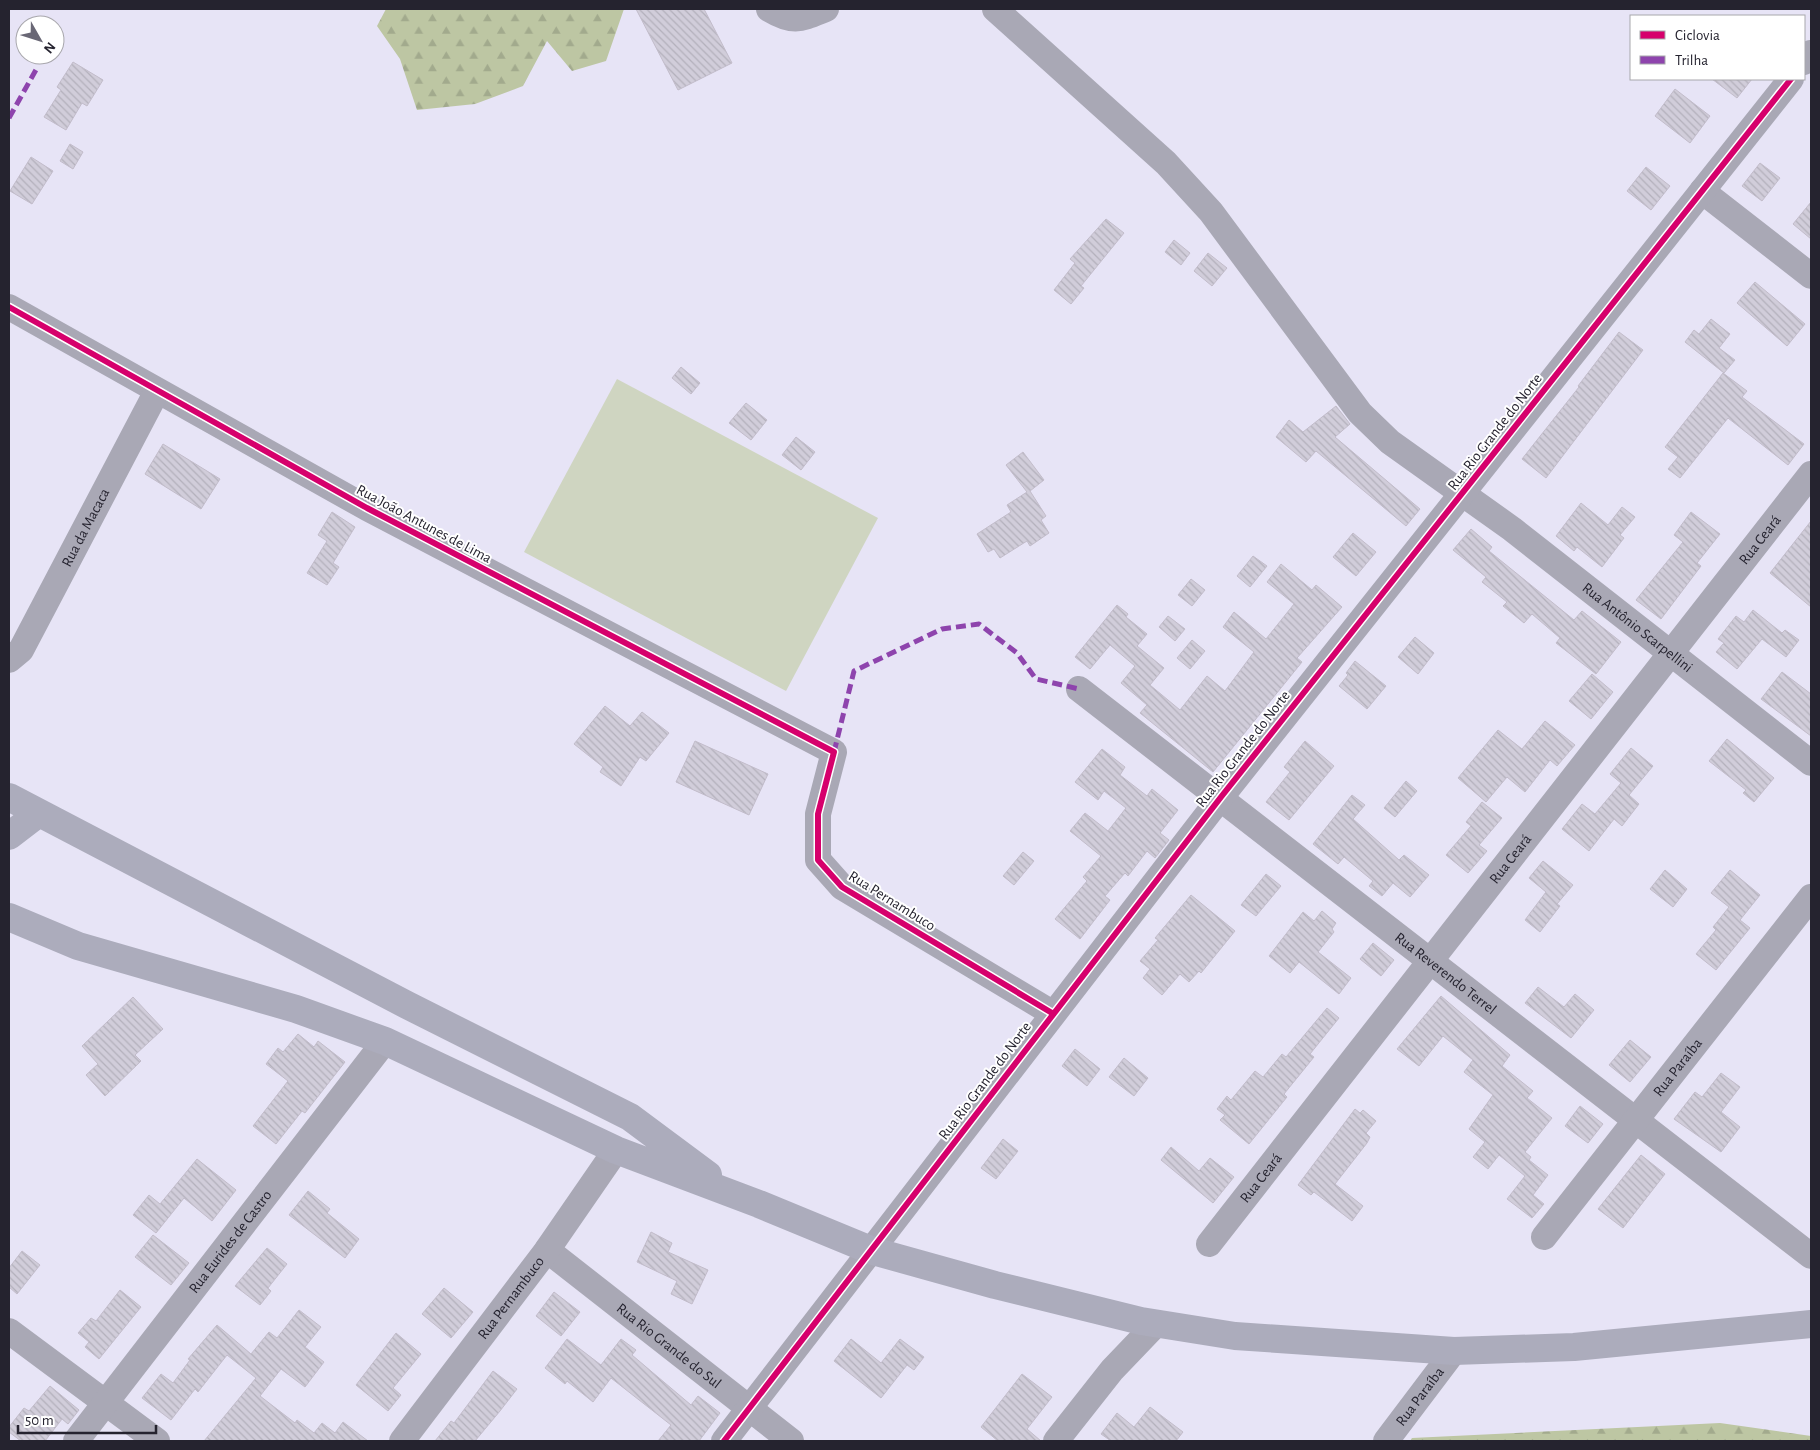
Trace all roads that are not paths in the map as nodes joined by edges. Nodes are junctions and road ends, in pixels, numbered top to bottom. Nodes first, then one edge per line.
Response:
1 (769, 9) edge
2 (826, 9) edge
3 (994, 9) edge
4 (1790, 80) edge
5 (1702, 191) junction
6 (1811, 276) edge
7 (9, 307) edge
8 (157, 391) junction
9 (1811, 474) edge
10 (1462, 494) junction
11 (1670, 654) junction
12 (9, 660) edge
13 (1079, 689) dead end
14 (834, 752) joint
15 (1811, 763) edge
16 (9, 797) edge
17 (1221, 797) junction
18 (39, 813) junction
19 (9, 836) edge
20 (1811, 897) edge
21 (9, 917) edge
22 (1431, 960) junction
23 (1052, 1014) junction
24 (385, 1041) junction
25 (1636, 1120) junction
26 (616, 1150) junction
27 (736, 1195) junction
28 (1544, 1237) dead end
29 (1209, 1244) dead end
30 (547, 1250) junction
31 (873, 1251) junction
32 (1811, 1256) edge
33 (1157, 1324) junction
34 (1811, 1324) edge
35 (9, 1331) edge
36 (1454, 1351) junction
37 (105, 1403) junction
38 (749, 1408) junction
39 (76, 1441) edge
40 (157, 1441) edge
41 (402, 1441) edge
42 (724, 1441) edge
43 (791, 1441) edge
44 (1056, 1441) edge
45 (1386, 1441) edge

1 - 2 street
3 - 10 street, Rua Antônio Scarpellini
4 - 5 street, Rua Rio Grande do Norte
5 - 6 street
5 - 10 street, Rua Rio Grande do Norte
7 - 8 street, Rua João Antunes de Lima
8 - 12 street, Rua da Macaca
8 - 14 street, Rua João Antunes de Lima
9 - 11 street, Rua Ceará
10 - 11 street, Rua Antônio Scarpellini
10 - 17 street, Rua Rio Grande do Norte
11 - 15 street, Rua Antônio Scarpellini
11 - 22 street, Rua Ceará
13 - 17 street, Rua Reverendo Terrel
14 - 23 street, Rua Pernambuco
16 - 18 main road
17 - 22 street, Rua Reverendo Terrel
17 - 23 street, Rua Rio Grande do Norte
18 - 19 main road
18 - 27 main road
20 - 25 street, Rua Paraíba
21 - 24 main road
22 - 25 street, Rua Reverendo Terrel
22 - 29 street, Rua Ceará
23 - 31 street, Rua Rio Grande do Norte
24 - 26 main road
24 - 37 street, Rua Eurides de Castro
25 - 28 street, Rua Paraíba
25 - 32 street, Rua Reverendo Terrel
26 - 27 main road
26 - 30 street, Rua Pernambuco
27 - 31 main road
30 - 38 street, Rua Rio Grande do Sul
30 - 41 street, Rua Pernambuco
31 - 33 main road
31 - 38 street, Rua Rio Grande do Norte
33 - 36 main road
33 - 44 street
34 - 36 main road
35 - 37 street
36 - 45 street, Rua Paraíba
37 - 39 street, Rua Eurides de Castro
37 - 40 street
38 - 42 street, Rua Rio Grande do Norte
38 - 43 street, Rua Rio Grande do Sul

